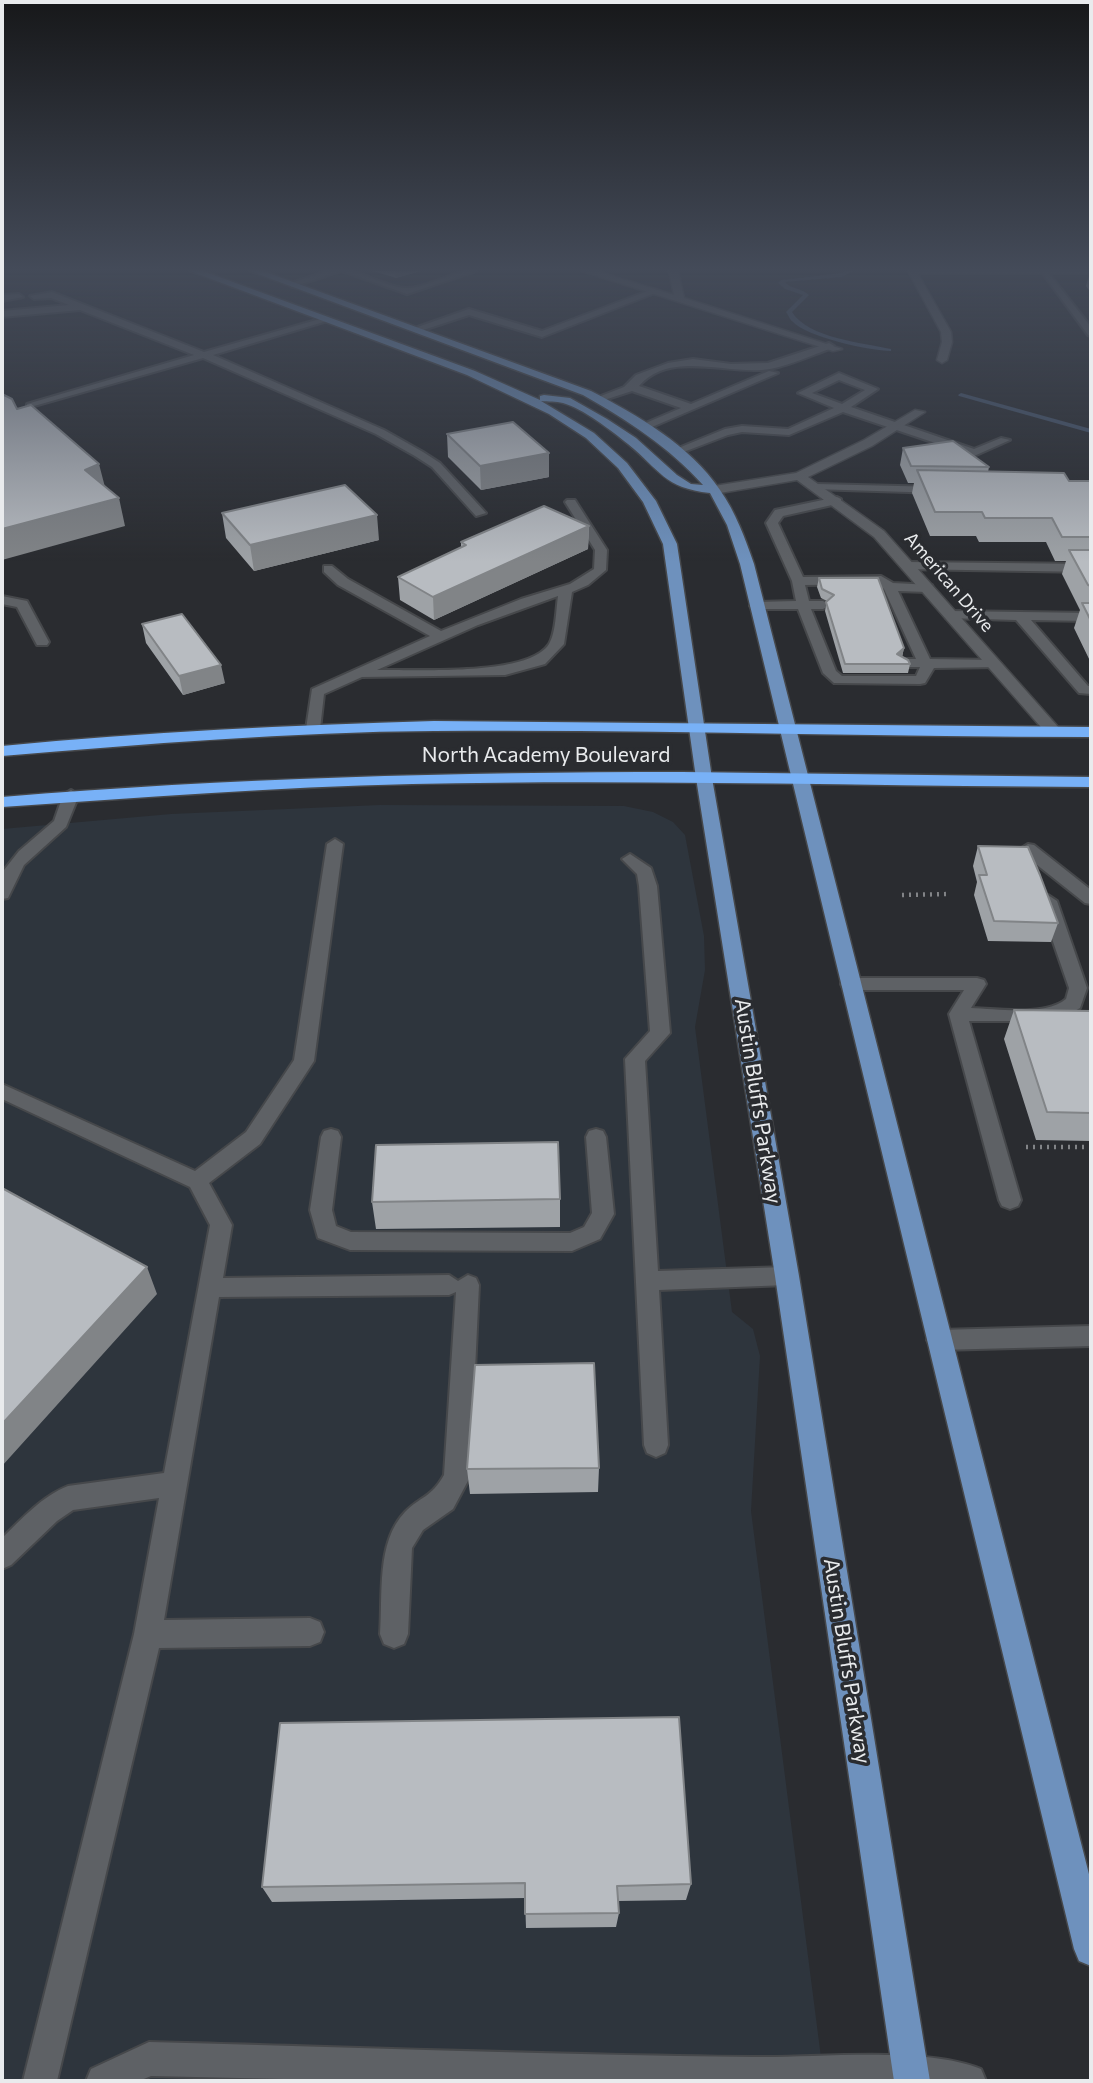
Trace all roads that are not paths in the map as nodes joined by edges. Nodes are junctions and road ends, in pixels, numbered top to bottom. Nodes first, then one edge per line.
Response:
1 (159, 368) edge
2 (234, 368) edge
3 (454, 368) edge
4 (525, 368) edge
5 (668, 368) edge
6 (702, 368) edge
7 (731, 368) edge
8 (772, 368) edge
9 (721, 385) junction
10 (631, 387) junction
11 (528, 396) junction
12 (598, 399) junction
13 (31, 406) edge
14 (689, 407) junction
15 (843, 408) junction
16 (919, 412) dead end
17 (645, 427) junction
18 (899, 427) junction
19 (1005, 440) dead end
20 (677, 451) junction
21 (799, 476) junction
22 (817, 487) junction
23 (714, 490) junction
24 (949, 490) edge
25 (837, 501) junction
26 (571, 502) dead end
27 (480, 513) dead end
28 (907, 566) junction
29 (1091, 568) edge
30 (328, 569) dead end
31 (798, 581) junction
32 (890, 587) junction
33 (927, 588) junction
34 (566, 590) junction
35 (2, 600) edge
36 (803, 605) junction
37 (823, 605) edge
38 (757, 606) junction
39 (951, 615) junction
40 (1020, 616) junction
41 (1091, 617) edge
42 (889, 622) edge
43 (906, 622) junction
44 (809, 623) junction
45 (828, 623) edge
46 (443, 638) junction
47 (43, 642) dead end
48 (904, 663) edge
49 (925, 664) junction
50 (994, 664) junction
51 (355, 676) junction
52 (1091, 691) edge
53 (786, 727) junction
54 (697, 728) junction
55 (313, 729) junction
56 (1053, 731) junction
57 (1091, 732) edge
58 (2, 751) edge
59 (704, 778) junction
60 (801, 779) junction
61 (1090, 783) edge
62 (71, 795) junction
63 (2, 802) edge
64 (335, 844) dead end
65 (630, 859) dead end
66 (3, 884) edge
67 (1091, 899) edge
68 (850, 984) junction
69 (958, 1014) junction
70 (2, 1091) edge
71 (596, 1136) dead end
72 (331, 1137) dead end
73 (197, 1181) junction
74 (1010, 1200) dead end
75 (787, 1276) junction
76 (648, 1281) junction
77 (210, 1288) junction
78 (1091, 1336) edge
79 (939, 1340) junction
80 (656, 1445) dead end
81 (175, 1485) junction
82 (2, 1556) edge
83 (310, 1632) dead end
84 (148, 1634) junction
85 (394, 1634) dead end
86 (1091, 1949) edge
87 (912, 2077) edge
88 (40, 2081) edge
89 (103, 2081) edge
90 (969, 2081) edge

1 - 13 lane
2 - 27 lane
3 - 11 main road, Austin Bluffs Parkway
4 - 12 main road, Austin Bluffs Parkway
5 - 10 lane
6 - 9 lane
7 - 9 lane
8 - 9 lane
9 - 14 lane
10 - 12 lane
10 - 14 lane
11 - 23 main road
11 - 54 main road, Austin Bluffs Parkway
12 - 17 main road, Austin Bluffs Parkway
14 - 17 lane
15 - 15 lane
15 - 18 lane
15 - 20 lane
16 - 18 street
17 - 20 main road, Austin Bluffs Parkway
18 - 19 lane
18 - 21 street
20 - 23 main road, Austin Bluffs Parkway
21 - 22 street, American Drive
21 - 23 street
22 - 24 lane
22 - 25 street, American Drive
23 - 38 main road, Austin Bluffs Parkway
25 - 28 street, American Drive
25 - 31 lane
26 - 34 lane
28 - 29 lane
28 - 33 street, American Drive
30 - 46 lane
31 - 32 lane
31 - 36 lane
32 - 33 lane
32 - 43 lane
33 - 39 street, American Drive
34 - 46 lane
34 - 51 lane
35 - 47 lane
36 - 37 lane
36 - 38 lane
36 - 44 lane
38 - 53 main road, Austin Bluffs Parkway
39 - 40 lane
39 - 50 street, American Drive
40 - 41 lane
40 - 52 lane
42 - 43 lane
43 - 49 lane
44 - 45 lane
44 - 49 lane
46 - 51 lane
48 - 49 lane
49 - 50 lane
50 - 56 street, American Drive
51 - 55 lane
53 - 54 highway, North Academy Boulevard
53 - 56 highway, North Academy Boulevard
53 - 60 main road, Austin Bluffs Parkway
54 - 55 highway, North Academy Boulevard
54 - 59 main road, Austin Bluffs Parkway
55 - 58 highway, North Academy Boulevard
56 - 57 highway, North Academy Boulevard
59 - 60 highway, North Academy Boulevard
59 - 62 highway, North Academy Boulevard
59 - 75 main road, Austin Bluffs Parkway
60 - 61 highway, North Academy Boulevard
60 - 68 main road, Austin Bluffs Parkway
62 - 63 highway, North Academy Boulevard
62 - 66 lane
64 - 73 lane
65 - 76 lane
67 - 69 lane
68 - 69 lane
68 - 79 main road, Austin Bluffs Parkway
69 - 74 lane
70 - 73 lane
71 - 72 lane
73 - 77 lane
75 - 76 lane
75 - 87 main road, Austin Bluffs Parkway
76 - 80 lane
77 - 81 lane
77 - 85 lane
78 - 79 lane
79 - 86 main road, Austin Bluffs Parkway
81 - 82 lane
81 - 84 lane
83 - 84 lane
84 - 88 lane
87 - 89 lane
87 - 90 lane

